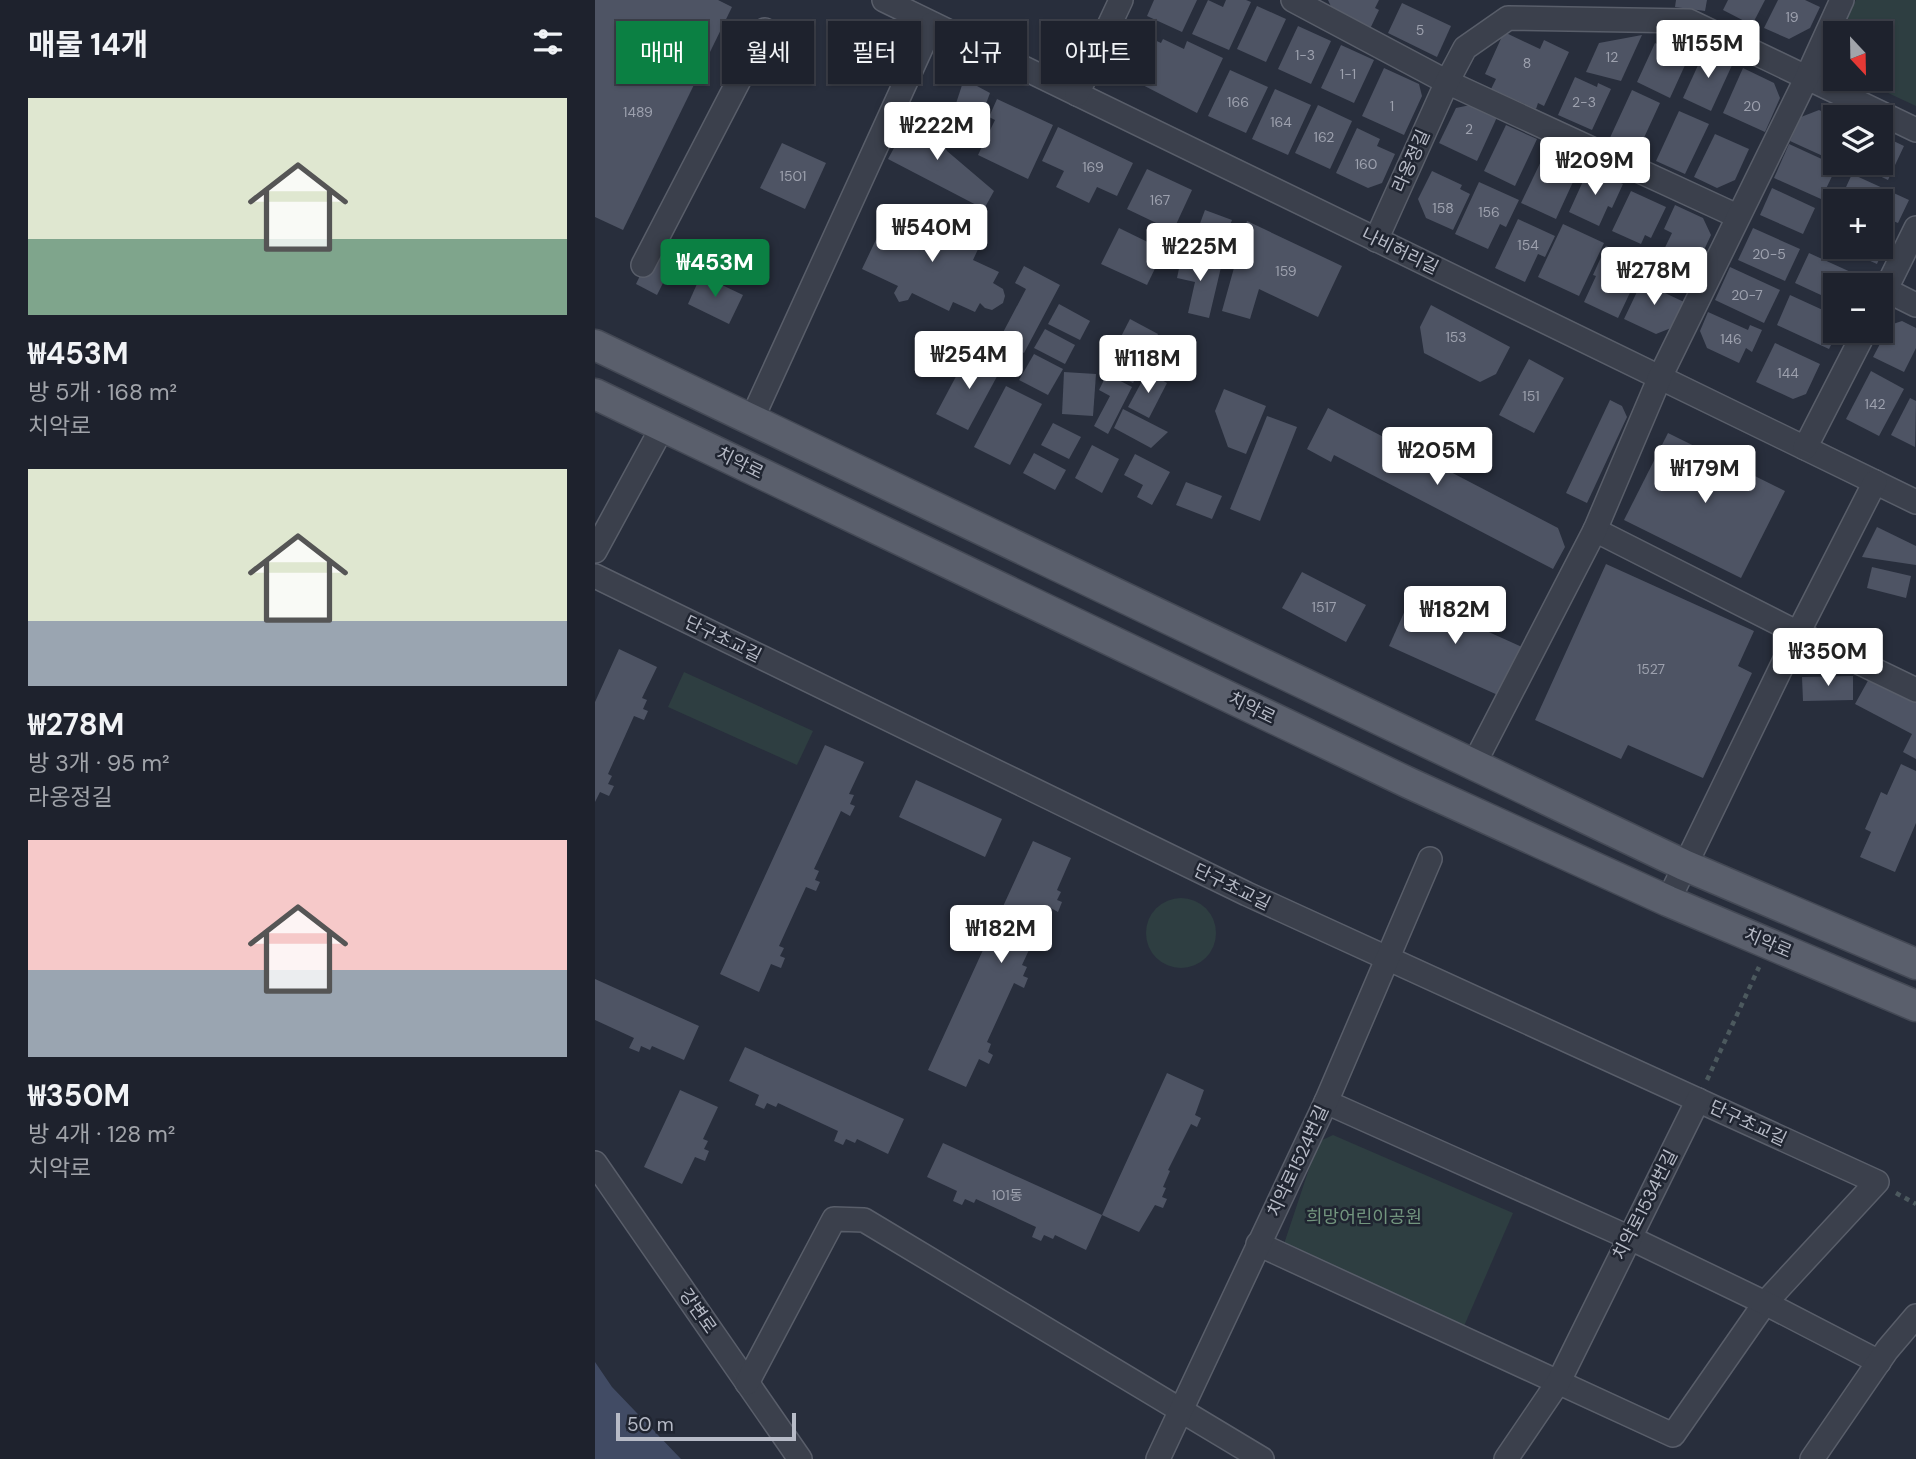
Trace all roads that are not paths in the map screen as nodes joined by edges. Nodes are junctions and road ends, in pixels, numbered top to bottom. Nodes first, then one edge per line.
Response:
1 (884, 0) edge
2 (1121, 0) edge
3 (1842, 0) edge
4 (1301, 2) edge
5 (1560, 9) edge
6 (932, 23) junction
7 (1807, 77) junction
8 (1447, 82) junction
9 (737, 84) edge
10 (1077, 94) junction
11 (1916, 130) edge
12 (1737, 216) junction
13 (1916, 228) edge
14 (1376, 240) junction
15 (643, 265) dead end
16 (1893, 274) edge
17 (1893, 297) edge
18 (1916, 305) edge
19 (1859, 343) edge
20 (595, 345) edge
21 (1660, 377) junction
22 (595, 394) edge
23 (751, 421) junction
24 (663, 426) junction
25 (1805, 448) junction
26 (1875, 482) junction
27 (1916, 502) edge
28 (1595, 530) junction
29 (595, 551) edge
30 (595, 576) edge
31 (1798, 633) junction
32 (1916, 690) edge
33 (1473, 766) junction
34 (1430, 859) dead end
35 (1684, 865) junction
36 (1668, 901) junction
37 (1386, 960) junction
38 (1916, 964) edge
39 (1916, 1006) edge
40 (1698, 1100) junction
41 (1326, 1102) junction
42 (595, 1163) edge
43 (1629, 1237) junction
44 (1258, 1244) junction
45 (1765, 1303) junction
46 (1916, 1316) edge
47 (1879, 1362) junction
48 (1559, 1381) junction
49 (747, 1383) junction
50 (1180, 1409) junction
51 (800, 1459) edge
52 (1157, 1459) edge
53 (1262, 1459) edge
54 (1506, 1459) edge
55 (1812, 1459) edge

1 - 6 street, 나비허리길
2 - 10 street
3 - 7 street
4 - 8 street
5 - 7 street, 라옹정길
5 - 8 street, 라옹정길
6 - 10 street, 나비허리길
6 - 23 street
7 - 11 street, 라옹정길
7 - 12 street
8 - 12 street
8 - 14 street, 라옹정길
9 - 15 street
10 - 14 street, 나비허리길
12 - 21 street
13 - 16 street
14 - 21 street, 나비허리길
17 - 18 street
19 - 25 street
20 - 23 main road
21 - 25 street, 나비허리길
21 - 28 street
22 - 24 main road, 치악로
23 - 33 main road
24 - 29 street
24 - 36 main road, 치악로
25 - 26 street, 나비허리길
26 - 27 street, 나비허리길
26 - 31 street
28 - 31 street
28 - 33 street
30 - 37 street, 단구초교길
31 - 32 street
31 - 35 street
33 - 35 main road
34 - 37 street, 치악로1524번길
35 - 36 street
35 - 38 main road
36 - 39 main road, 치악로
37 - 40 street, 단구초교길
37 - 41 street, 치악로1524번길
40 - 43 street, 치악로1534번길
40 - 45 street, 단구초교길
41 - 43 street
41 - 44 street, 치악로1524번길
42 - 49 street, 강변로
43 - 45 street
43 - 48 street, 치악로1534번길
44 - 48 street
44 - 50 street, 치악로1524번길
45 - 47 street
45 - 48 street
46 - 47 street
47 - 55 street
48 - 54 street, 치악로1534번길
49 - 50 street
49 - 51 street, 강변로
50 - 52 street, 치악로1524번길
50 - 53 street

